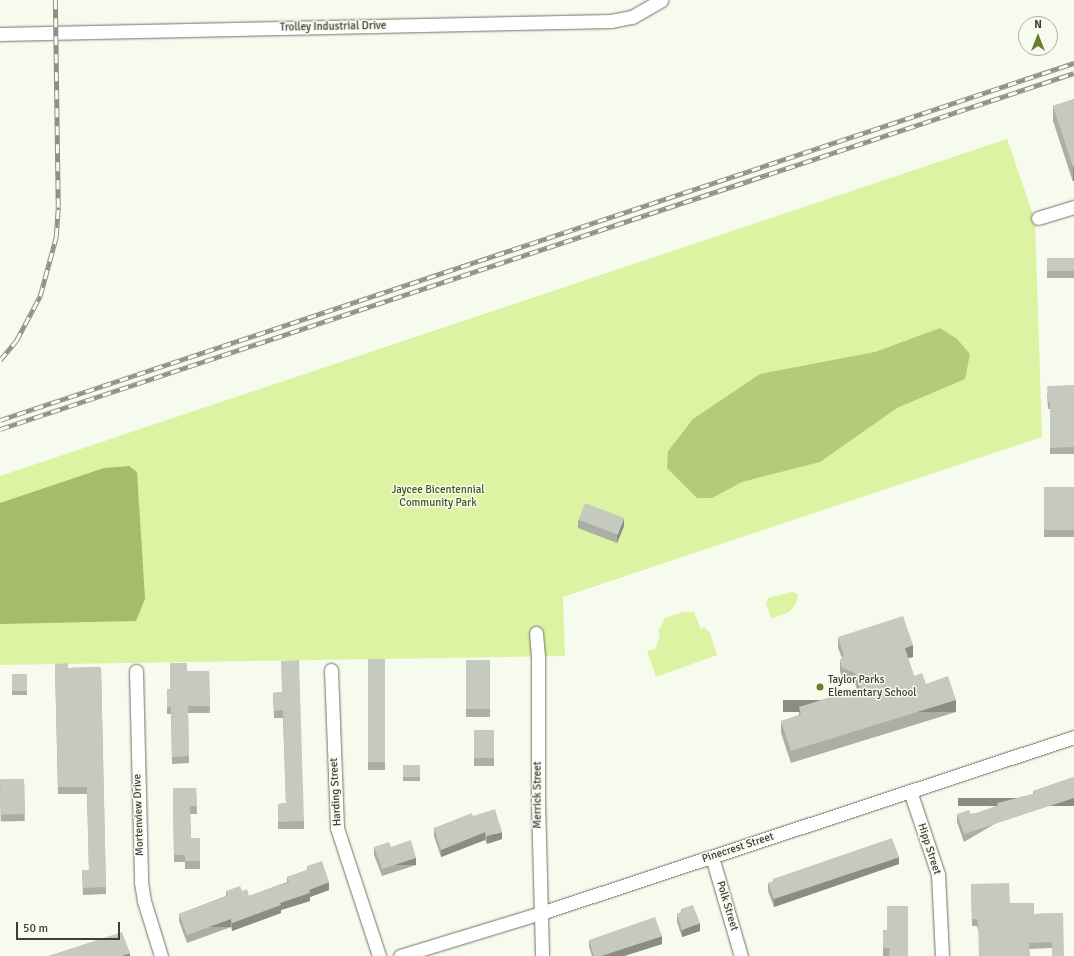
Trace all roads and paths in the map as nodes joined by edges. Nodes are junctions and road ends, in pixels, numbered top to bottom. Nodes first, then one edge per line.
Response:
1 (661, 0) edge
2 (0, 34) edge
3 (1074, 207) edge
4 (1038, 218) dead end
5 (536, 633) dead end
6 (331, 670) dead end
7 (136, 671) dead end
8 (1074, 737) edge
9 (910, 791) junction
10 (712, 857) junction
11 (541, 913) junction
12 (161, 956) edge
13 (379, 956) edge
14 (400, 956) edge
15 (542, 956) edge
16 (741, 956) edge
17 (942, 956) edge

1 - 2 street, Trolley Industrial Drive
3 - 4 street
5 - 11 street, Merrick Street
6 - 13 street, Harding Street
7 - 12 street, Mortenview Drive
8 - 9 street, Pinecrest Street
9 - 10 street, Pinecrest Street
9 - 17 street, Hipp Street
10 - 11 street, Pinecrest Street
10 - 16 street, Polk Street
11 - 14 street, Pinecrest Street
11 - 15 street, Merrick Street

